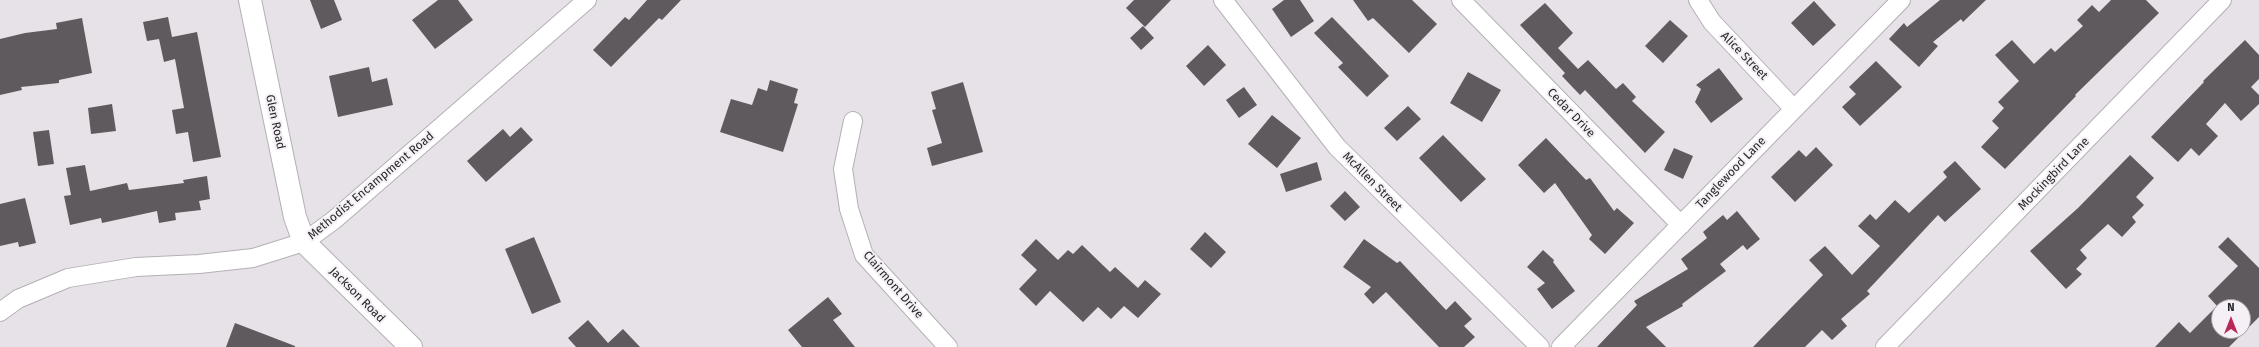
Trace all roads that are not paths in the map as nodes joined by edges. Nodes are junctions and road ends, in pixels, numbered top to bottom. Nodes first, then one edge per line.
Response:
1 (250, 0) edge
2 (587, 0) edge
3 (1223, 0) edge
4 (1461, 0) edge
5 (1901, 0) edge
6 (2222, 0) edge
7 (1701, 1) edge
8 (1794, 109) junction
9 (853, 122) dead end
10 (1681, 225) junction
11 (304, 242) junction
12 (0, 312) edge
13 (410, 347) edge
14 (948, 347) edge
15 (1540, 347) edge
16 (1561, 347) edge
17 (1885, 347) edge

1 - 11 street, Glen Road
2 - 11 street, Methodist Encampment Road
3 - 15 street, McAllen Street
4 - 10 street, Cedar Drive
5 - 8 street, Tanglewood Lane
6 - 17 street, Mockingbird Lane
7 - 8 street, Alice Street
8 - 10 street, Tanglewood Lane
9 - 14 street, Clairmont Drive
10 - 16 street, Tanglewood Lane
11 - 12 street, Methodist Encampment Road
11 - 13 street, Jackson Road

